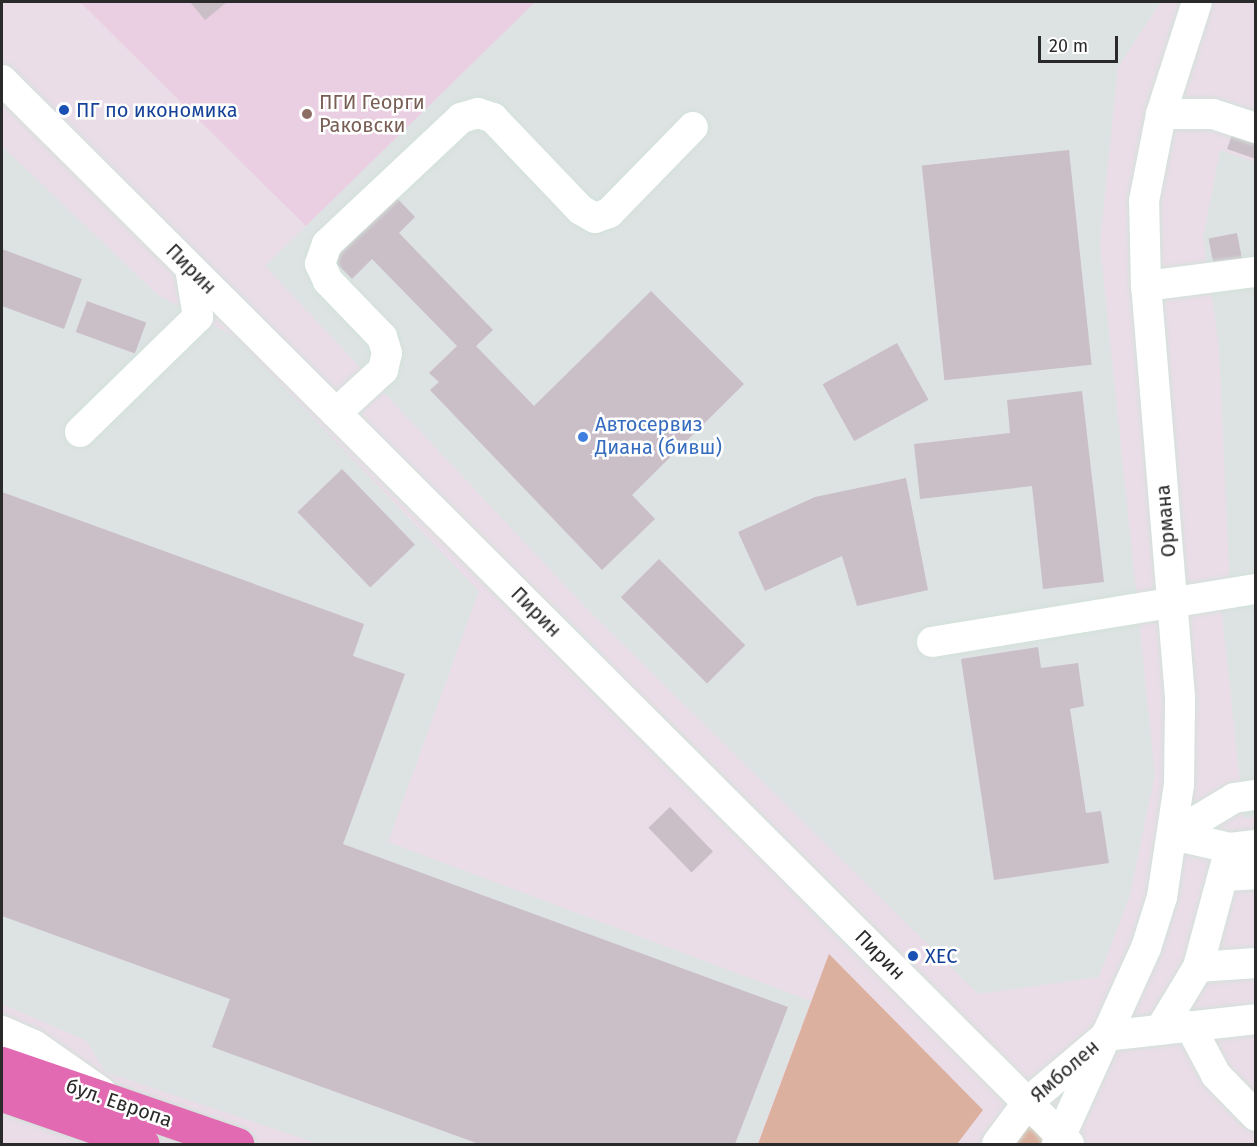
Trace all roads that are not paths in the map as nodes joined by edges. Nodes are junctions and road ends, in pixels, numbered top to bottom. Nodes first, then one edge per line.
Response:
1 (1197, 2) edge
2 (2, 80) edge
3 (1161, 114) junction
4 (693, 127) dead end
5 (1256, 128) edge
6 (190, 268) junction
7 (1256, 272) edge
8 (1146, 286) junction
9 (336, 413) junction
10 (80, 432) dead end
11 (1256, 589) edge
12 (1173, 602) junction
13 (932, 642) dead end
14 (1256, 795) edge
15 (1173, 835) junction
16 (1236, 856) edge
17 (1256, 874) edge
18 (1256, 963) edge
19 (1198, 967) junction
20 (1256, 1019) edge
21 (1190, 1026) junction
22 (1160, 1030) junction
23 (2, 1031) edge
24 (1105, 1036) junction
25 (2, 1062) edge
26 (2, 1095) edge
27 (1028, 1102) junction
28 (117, 1103) junction
29 (1256, 1116) edge
30 (1063, 1142) edge
31 (129, 1143) edge
32 (237, 1144) edge
33 (997, 1144) edge

1 - 3 street, Ормана
2 - 6 street, Пирин
3 - 5 street
3 - 8 street, Ормана
4 - 9 street
6 - 9 street, Пирин
6 - 10 street
7 - 8 street
8 - 12 street, Ормана
9 - 27 street, Пирин
11 - 12 street
12 - 13 street
12 - 15 street, Ормана
14 - 15 street
15 - 16 street
15 - 24 street, Ормана
16 - 17 street
16 - 19 street
18 - 19 street
19 - 22 street
20 - 21 street
21 - 22 street
21 - 29 street
22 - 24 street
23 - 28 street
24 - 27 street, Ямболен
24 - 30 street, Ямболен
25 - 28 main road, бул. Европа
26 - 31 main road, бул. Европа
27 - 30 street, Пирин
27 - 33 street, Ямболен
28 - 32 main road, бул. Европа

